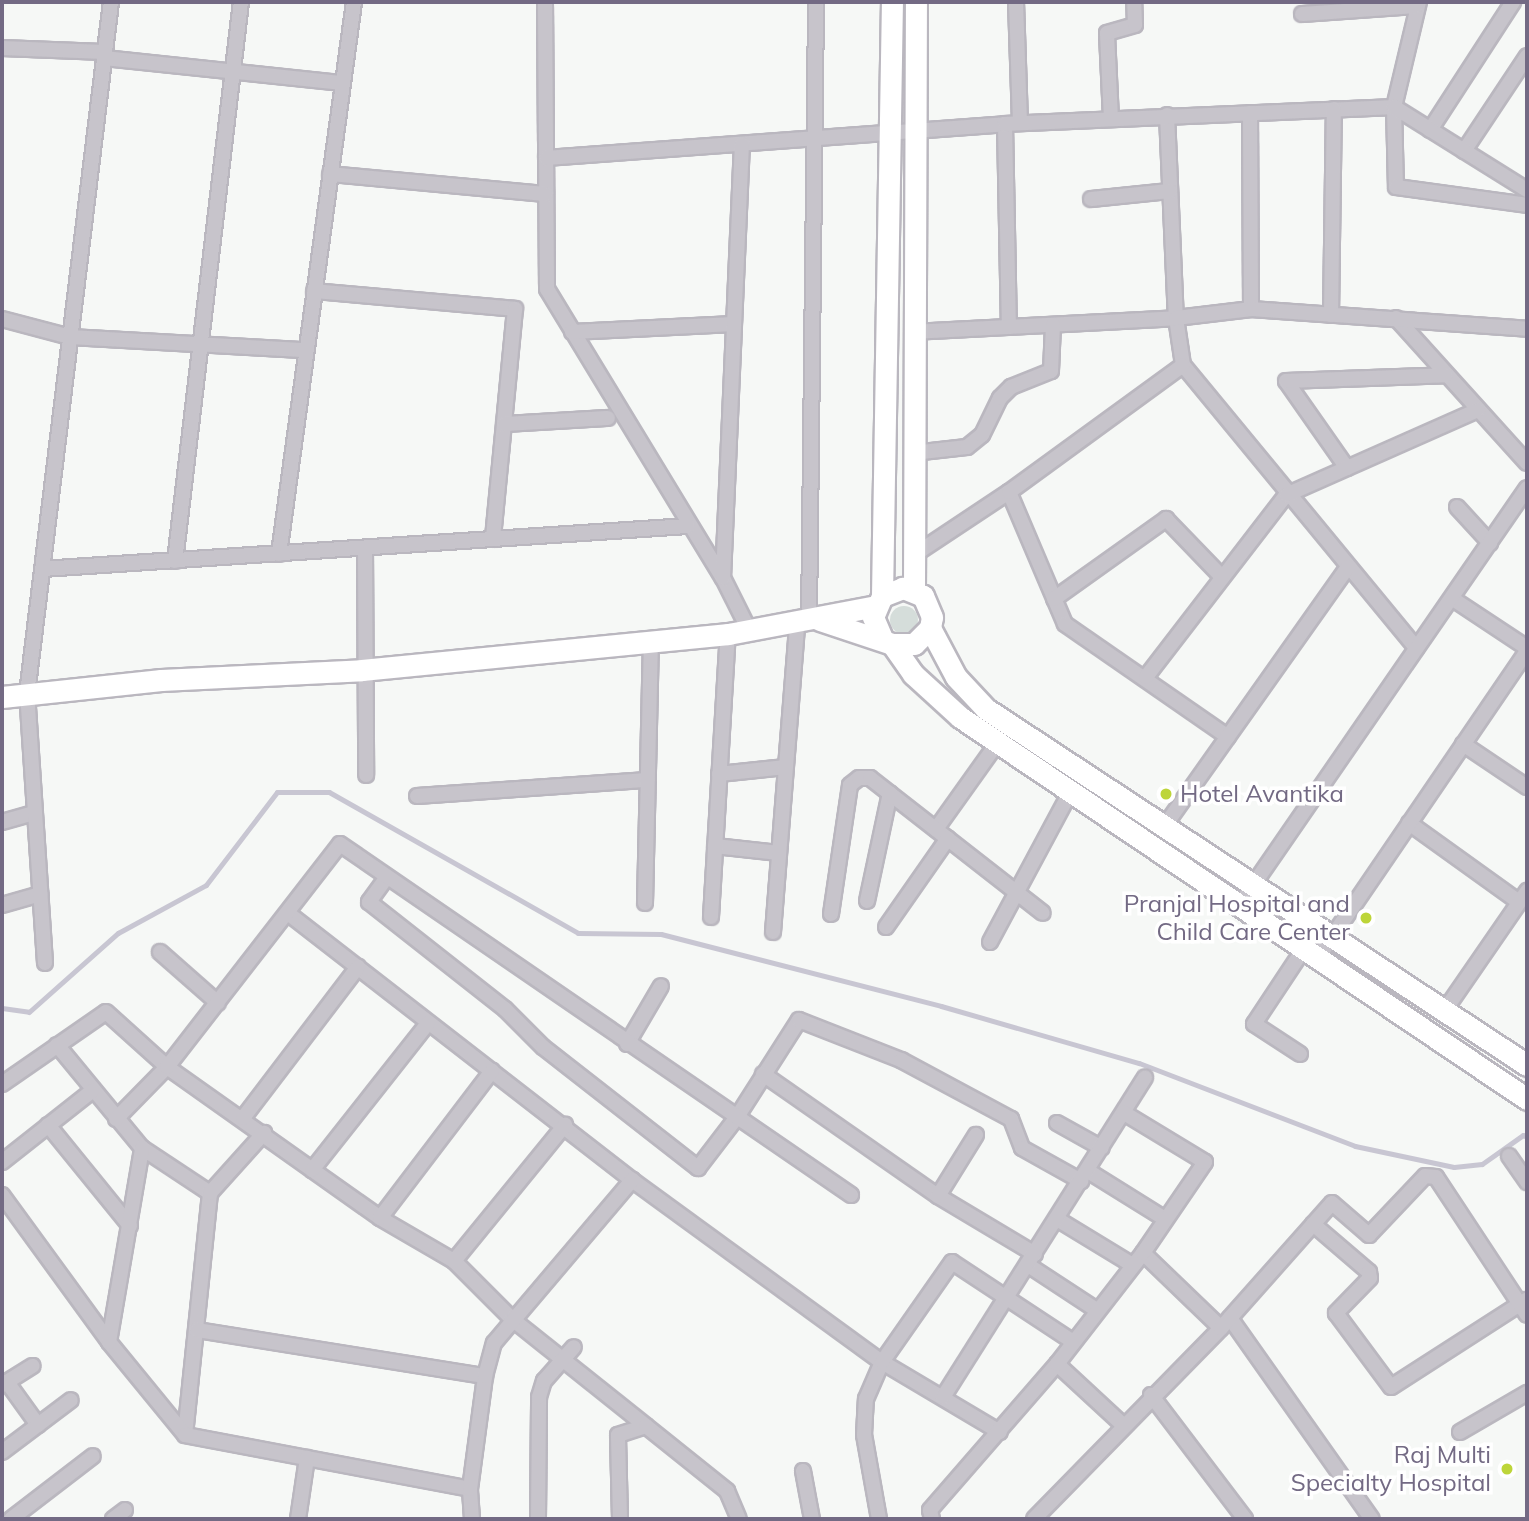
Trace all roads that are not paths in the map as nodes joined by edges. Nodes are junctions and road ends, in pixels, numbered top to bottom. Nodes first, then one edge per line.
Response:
1 (111, 2) edge
2 (241, 2) edge
3 (354, 2) edge
4 (545, 2) edge
5 (816, 2) edge
6 (892, 2) edge
7 (916, 2) edge
8 (1016, 2) edge
9 (1134, 2) edge
10 (1513, 2) edge
11 (1417, 4) edge
12 (1302, 14) dead end
13 (2, 48) edge
14 (104, 55) junction
15 (1527, 56) edge
16 (232, 71) junction
17 (343, 83) junction
18 (1394, 107) junction
19 (1334, 109) junction
20 (1250, 113) junction
21 (1167, 115) junction
22 (1111, 119) junction
23 (1012, 124) junction
24 (916, 130) junction
25 (1430, 130) junction
26 (891, 132) junction
27 (816, 136) junction
28 (742, 144) junction
29 (1464, 151) junction
30 (545, 158) junction
31 (330, 174) junction
32 (1527, 190) edge
33 (1170, 191) junction
34 (546, 194) junction
35 (1091, 199) dead end
36 (1527, 205) edge
37 (314, 291) junction
38 (1251, 309) junction
39 (1331, 315) junction
40 (1177, 318) junction
41 (1395, 318) junction
42 (2, 319) edge
43 (734, 324) junction
44 (1053, 325) junction
45 (1009, 327) junction
46 (1527, 329) edge
47 (572, 331) junction
48 (912, 332) junction
49 (70, 337) junction
50 (200, 344) junction
51 (306, 350) junction
52 (1183, 365) junction
53 (1446, 375) junction
54 (1478, 410) junction
55 (608, 418) dead end
56 (504, 424) junction
57 (913, 453) junction
58 (1527, 463) edge
59 (1347, 468) junction
60 (1527, 488) edge
61 (1009, 492) junction
62 (1286, 495) junction
63 (1457, 508) dead end
64 (688, 526) junction
65 (493, 539) junction
66 (1490, 543) junction
67 (365, 548) junction
68 (279, 554) junction
69 (914, 555) junction
70 (175, 561) junction
71 (1348, 567) junction
72 (42, 569) junction
73 (1222, 577) junction
74 (723, 578) junction
75 (914, 590) junction
76 (1054, 599) junction
77 (1453, 599) junction
78 (879, 601) junction
79 (808, 622) junction
80 (930, 628) junction
81 (750, 632) junction
82 (728, 634) junction
83 (650, 641) junction
84 (887, 641) junction
85 (1416, 648) junction
86 (1527, 649) edge
87 (362, 670) junction
88 (1146, 677) junction
89 (27, 694) junction
90 (2, 697) edge
91 (1228, 737) junction
92 (998, 742) junction
93 (1464, 744) junction
94 (786, 767) junction
95 (719, 774) junction
96 (366, 775) dead end
97 (648, 780) junction
98 (1527, 787) edge
99 (890, 793) junction
100 (1070, 793) junction
101 (417, 796) dead end
102 (34, 813) junction
103 (2, 822) edge
104 (1409, 823) junction
105 (1166, 824) junction
106 (936, 829) junction
107 (948, 838) junction
108 (715, 846) junction
109 (779, 853) junction
110 (387, 877) junction
111 (1254, 884) junction
112 (1017, 891) junction
113 (40, 894) junction
114 (1523, 897) edge
115 (867, 901) dead end
116 (645, 903) dead end
117 (2, 905) edge
118 (1238, 907) junction
119 (1043, 913) dead end
120 (289, 914) junction
121 (831, 914) dead end
122 (710, 917) dead end
123 (887, 927) dead end
124 (773, 932) dead end
125 (1333, 934) junction
126 (990, 942) dead end
127 (160, 951) dead end
128 (1310, 955) junction
129 (44, 963) dead end
130 (358, 967) junction
131 (661, 986) dead end
132 (218, 1003) junction
133 (1445, 1010) junction
134 (428, 1023) junction
135 (627, 1044) junction
136 (57, 1045) junction
137 (1300, 1054) dead end
138 (1527, 1065) edge
139 (167, 1067) junction
140 (492, 1071) junction
141 (763, 1074) junction
142 (1145, 1078) dead end
143 (2, 1084) edge
144 (92, 1091) junction
145 (1519, 1093) edge
146 (1124, 1113) junction
147 (737, 1117) junction
148 (243, 1118) junction
149 (116, 1119) junction
150 (1058, 1123) dead end
151 (48, 1125) junction
152 (565, 1125) junction
153 (264, 1133) junction
154 (976, 1135) dead end
155 (1102, 1147) junction
156 (142, 1148) junction
157 (1509, 1156) dead end
158 (2, 1161) edge
159 (313, 1170) junction
160 (1084, 1176) junction
161 (632, 1180) junction
162 (1527, 1182) edge
163 (210, 1193) junction
164 (2, 1195) edge
165 (851, 1195) dead end
166 (937, 1196) junction
167 (380, 1218) junction
168 (1057, 1219) junction
169 (1165, 1219) junction
170 (1313, 1224) junction
171 (130, 1226) junction
172 (1143, 1253) junction
173 (1032, 1259) junction
174 (454, 1261) junction
175 (1131, 1264) junction
176 (1008, 1297) junction
177 (1525, 1306) edge
178 (1096, 1309) junction
179 (512, 1319) junction
180 (1225, 1323) junction
181 (197, 1331) junction
182 (1072, 1341) junction
183 (109, 1342) junction
184 (574, 1347) dead end
185 (561, 1361) junction
186 (882, 1362) junction
187 (1057, 1364) junction
188 (32, 1366) dead end
189 (485, 1376) junction
190 (4, 1383) edge
191 (1527, 1393) edge
192 (1150, 1395) junction
193 (943, 1397) junction
194 (71, 1400) dead end
195 (38, 1424) junction
196 (1123, 1425) junction
197 (646, 1426) junction
198 (1000, 1432) junction
199 (1460, 1432) dead end
200 (185, 1435) junction
201 (2, 1452) edge
202 (93, 1456) dead end
203 (307, 1458) junction
204 (803, 1471) dead end
205 (470, 1489) junction
206 (1364, 1516) edge
207 (11, 1519) edge
208 (298, 1519) edge
209 (472, 1519) edge
210 (538, 1519) edge
211 (620, 1519) edge
212 (739, 1519) edge
213 (812, 1519) edge
214 (879, 1519) edge
215 (932, 1519) edge
216 (1034, 1519) edge
217 (1245, 1519) edge

1 - 14 street
2 - 16 street
3 - 17 street
4 - 30 street
5 - 27 street
6 - 26 main road
7 - 24 main road
8 - 23 street
9 - 22 street
10 - 25 street
11 - 12 street
11 - 18 street
13 - 14 street
14 - 16 street
14 - 49 street
15 - 29 street
16 - 17 street
16 - 50 street
17 - 31 street
18 - 19 street
18 - 25 street
18 - 36 street
19 - 20 street
19 - 39 street
20 - 21 street
20 - 38 street
21 - 22 street
21 - 33 street
22 - 23 street
23 - 24 street
23 - 45 street
24 - 26 street
24 - 48 main road
25 - 29 street
26 - 27 street
26 - 78 main road
27 - 28 street
27 - 79 street
28 - 30 street
28 - 43 street
29 - 32 street
30 - 34 street
31 - 34 street
31 - 37 street
33 - 35 street
33 - 40 street
34 - 47 street
37 - 51 street
37 - 56 street
38 - 39 street
38 - 40 street
39 - 41 street
40 - 44 street
40 - 52 street
41 - 46 street
41 - 53 street
42 - 49 street
43 - 47 street
43 - 74 street
44 - 45 street
44 - 57 street
45 - 48 street
47 - 64 street
48 - 57 main road
49 - 50 street
49 - 72 street
50 - 51 street
50 - 70 street
51 - 68 street
52 - 61 street
52 - 62 street
53 - 54 street
53 - 59 street
54 - 58 street
54 - 59 street
55 - 56 street
56 - 65 street
57 - 69 main road
59 - 62 street
60 - 66 street
61 - 69 street
61 - 76 street
62 - 71 street
62 - 73 street
63 - 66 street
64 - 65 street
64 - 74 street
65 - 67 street
66 - 77 street
67 - 68 street
67 - 87 street
68 - 70 street
69 - 75 main road
70 - 72 street
71 - 85 street
71 - 91 street
72 - 89 street
73 - 76 street
73 - 88 street
74 - 81 street
75 - 78 main road
75 - 80 main road
76 - 88 street
77 - 85 street
77 - 86 street
78 - 79 main road
78 - 84 main road
79 - 81 main road
79 - 84 main road
79 - 94 street
80 - 84 main road
80 - 105 main road
81 - 82 main road
82 - 83 main road
82 - 95 street
83 - 87 main road
83 - 97 street
84 - 92 main road
85 - 111 street
86 - 93 street
87 - 89 main road
87 - 96 street
88 - 91 street
89 - 90 main road
89 - 102 street
91 - 105 street
92 - 100 main road
92 - 106 street
93 - 98 street
93 - 104 street
94 - 95 street
94 - 109 street
95 - 108 street
97 - 101 street
97 - 116 street
99 - 106 street
99 - 115 street
99 - 121 street
100 - 112 street
100 - 118 main road
102 - 103 street
102 - 113 street
104 - 114 street
104 - 125 street
105 - 111 main road
106 - 107 street
107 - 112 street
107 - 123 street
108 - 109 street
108 - 122 street
109 - 124 street
110 - 120 street
110 - 135 street
110 - 147 street
111 - 118 street
111 - 125 main road
112 - 119 street
112 - 126 street
113 - 117 street
113 - 129 street
114 - 133 street
118 - 128 main road
120 - 130 street
120 - 132 street
125 - 128 street
125 - 133 main road
127 - 132 street
128 - 137 street
128 - 145 main road
130 - 134 street
130 - 148 street
131 - 135 street
132 - 139 street
133 - 138 main road
134 - 140 street
134 - 159 street
135 - 147 street
136 - 139 street
136 - 143 street
136 - 144 street
138 - 145 street
139 - 148 street
139 - 149 street
140 - 152 street
140 - 167 street
141 - 147 street
141 - 160 street
141 - 166 street
142 - 146 street
144 - 149 street
144 - 151 street
146 - 155 street
146 - 169 street
147 - 165 street
148 - 153 street
149 - 156 street
150 - 155 street
151 - 158 street
151 - 171 street
152 - 161 street
152 - 174 street
153 - 159 street
153 - 163 street
154 - 166 street
155 - 160 street
156 - 163 street
156 - 171 street
157 - 162 street
159 - 167 street
160 - 168 street
160 - 169 street
161 - 179 street
161 - 186 street
163 - 181 street
164 - 183 street
166 - 173 street
167 - 174 street
168 - 173 street
168 - 175 street
169 - 172 street
170 - 177 street
170 - 177 street
170 - 180 street
171 - 183 street
172 - 175 street
172 - 180 street
173 - 176 street
173 - 178 street
174 - 179 street
175 - 178 street
176 - 182 street
176 - 186 street
176 - 193 street
178 - 182 street
179 - 185 street
179 - 189 street
180 - 192 street
180 - 206 street
181 - 189 street
181 - 200 street
182 - 187 street
183 - 200 street
184 - 185 street
185 - 197 street
185 - 210 street
186 - 193 street
186 - 214 street
187 - 196 street
187 - 198 street
188 - 190 street
189 - 205 street
190 - 195 street
191 - 199 street
192 - 196 street
192 - 217 street
193 - 198 street
194 - 195 street
195 - 201 street
196 - 216 street
197 - 211 street
197 - 212 street
198 - 215 street
200 - 203 street
202 - 207 street
203 - 205 street
203 - 208 street
204 - 213 street
205 - 209 street

